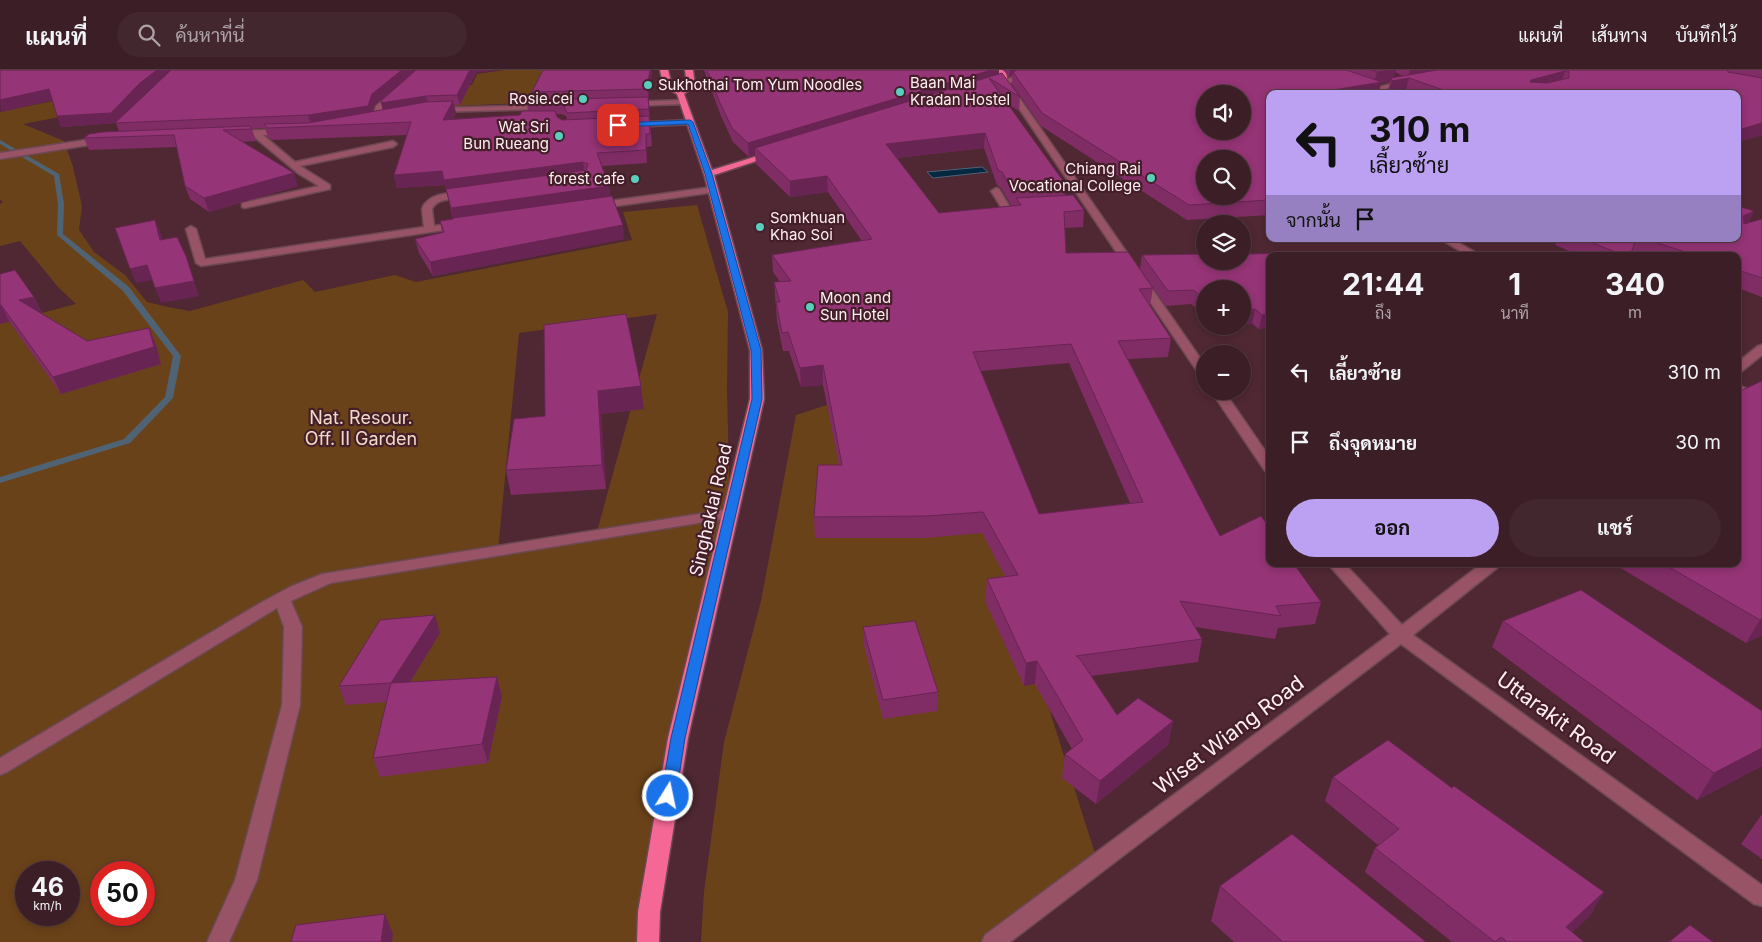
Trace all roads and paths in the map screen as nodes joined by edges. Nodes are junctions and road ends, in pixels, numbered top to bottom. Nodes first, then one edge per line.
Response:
1 (423, 70) edge
2 (664, 70) edge
3 (688, 70) edge
4 (998, 70) edge
5 (1037, 70) edge
6 (1389, 74) dead end
7 (1415, 81) edge
8 (1005, 82) junction
9 (1406, 83) junction
10 (1364, 86) edge
11 (985, 89) edge
12 (1373, 89) joint
13 (680, 93) junction
14 (683, 102) junction
15 (618, 105) edge
16 (552, 107) edge
17 (524, 108) junction
18 (429, 110) edge
19 (376, 119) edge
20 (518, 119) edge
21 (690, 122) junction
22 (622, 125) edge
23 (292, 132) edge
24 (255, 133) junction
25 (226, 134) edge
26 (113, 137) edge
27 (393, 144) dead end
28 (787, 150) edge
29 (0, 156) edge
30 (293, 165) junction
31 (709, 174) junction
32 (712, 190) junction
33 (996, 191) dead end
34 (476, 194) edge
35 (245, 205) dead end
36 (584, 208) edge
37 (1034, 208) edge
38 (468, 224) edge
39 (192, 228) dead end
40 (430, 230) junction
41 (1450, 242) edge
42 (1470, 252) edge
43 (1762, 349) edge
44 (1196, 361) edge
45 (1741, 366) edge
46 (1741, 390) edge
47 (1223, 400) edge
48 (1762, 400) edge
49 (1266, 462) edge
50 (730, 514) junction
51 (1339, 567) edge
52 (1487, 567) edge
53 (282, 598) junction
54 (1401, 635) junction
55 (0, 767) edge
56 (1762, 897) edge
57 (218, 942) edge
58 (648, 942) edge
59 (993, 942) edge

1 - 19 street
2 - 13 main road, Singhaklai Road
3 - 13 main road
4 - 8 main road
5 - 8 street
6 - 9 street
7 - 9 street
8 - 11 main road
8 - 44 street
9 - 12 street
10 - 12 street
13 - 14 main road, Singhaklai Road
14 - 15 street
14 - 21 main road, Singhaklai Road
16 - 17 street
17 - 18 street
17 - 20 street
21 - 22 street
21 - 31 main road, Singhaklai Road
23 - 24 street
24 - 25 street
24 - 30 street
26 - 29 street
27 - 30 street
28 - 31 main road
30 - 35 street
31 - 32 main road, Singhaklai Road
32 - 36 street
32 - 50 main road, Singhaklai Road
33 - 37 street
34 - 40 street
38 - 40 street
39 - 40 street
41 - 42 street
43 - 45 street
46 - 48 street
47 - 49 street
50 - 53 street
50 - 58 main road, Singhaklai Road
51 - 54 street, Uttarakit Road
52 - 54 street, Wiset Wiang Road
53 - 55 street
53 - 57 street
54 - 56 street, Uttarakit Road
54 - 59 street, Wiset Wiang Road

